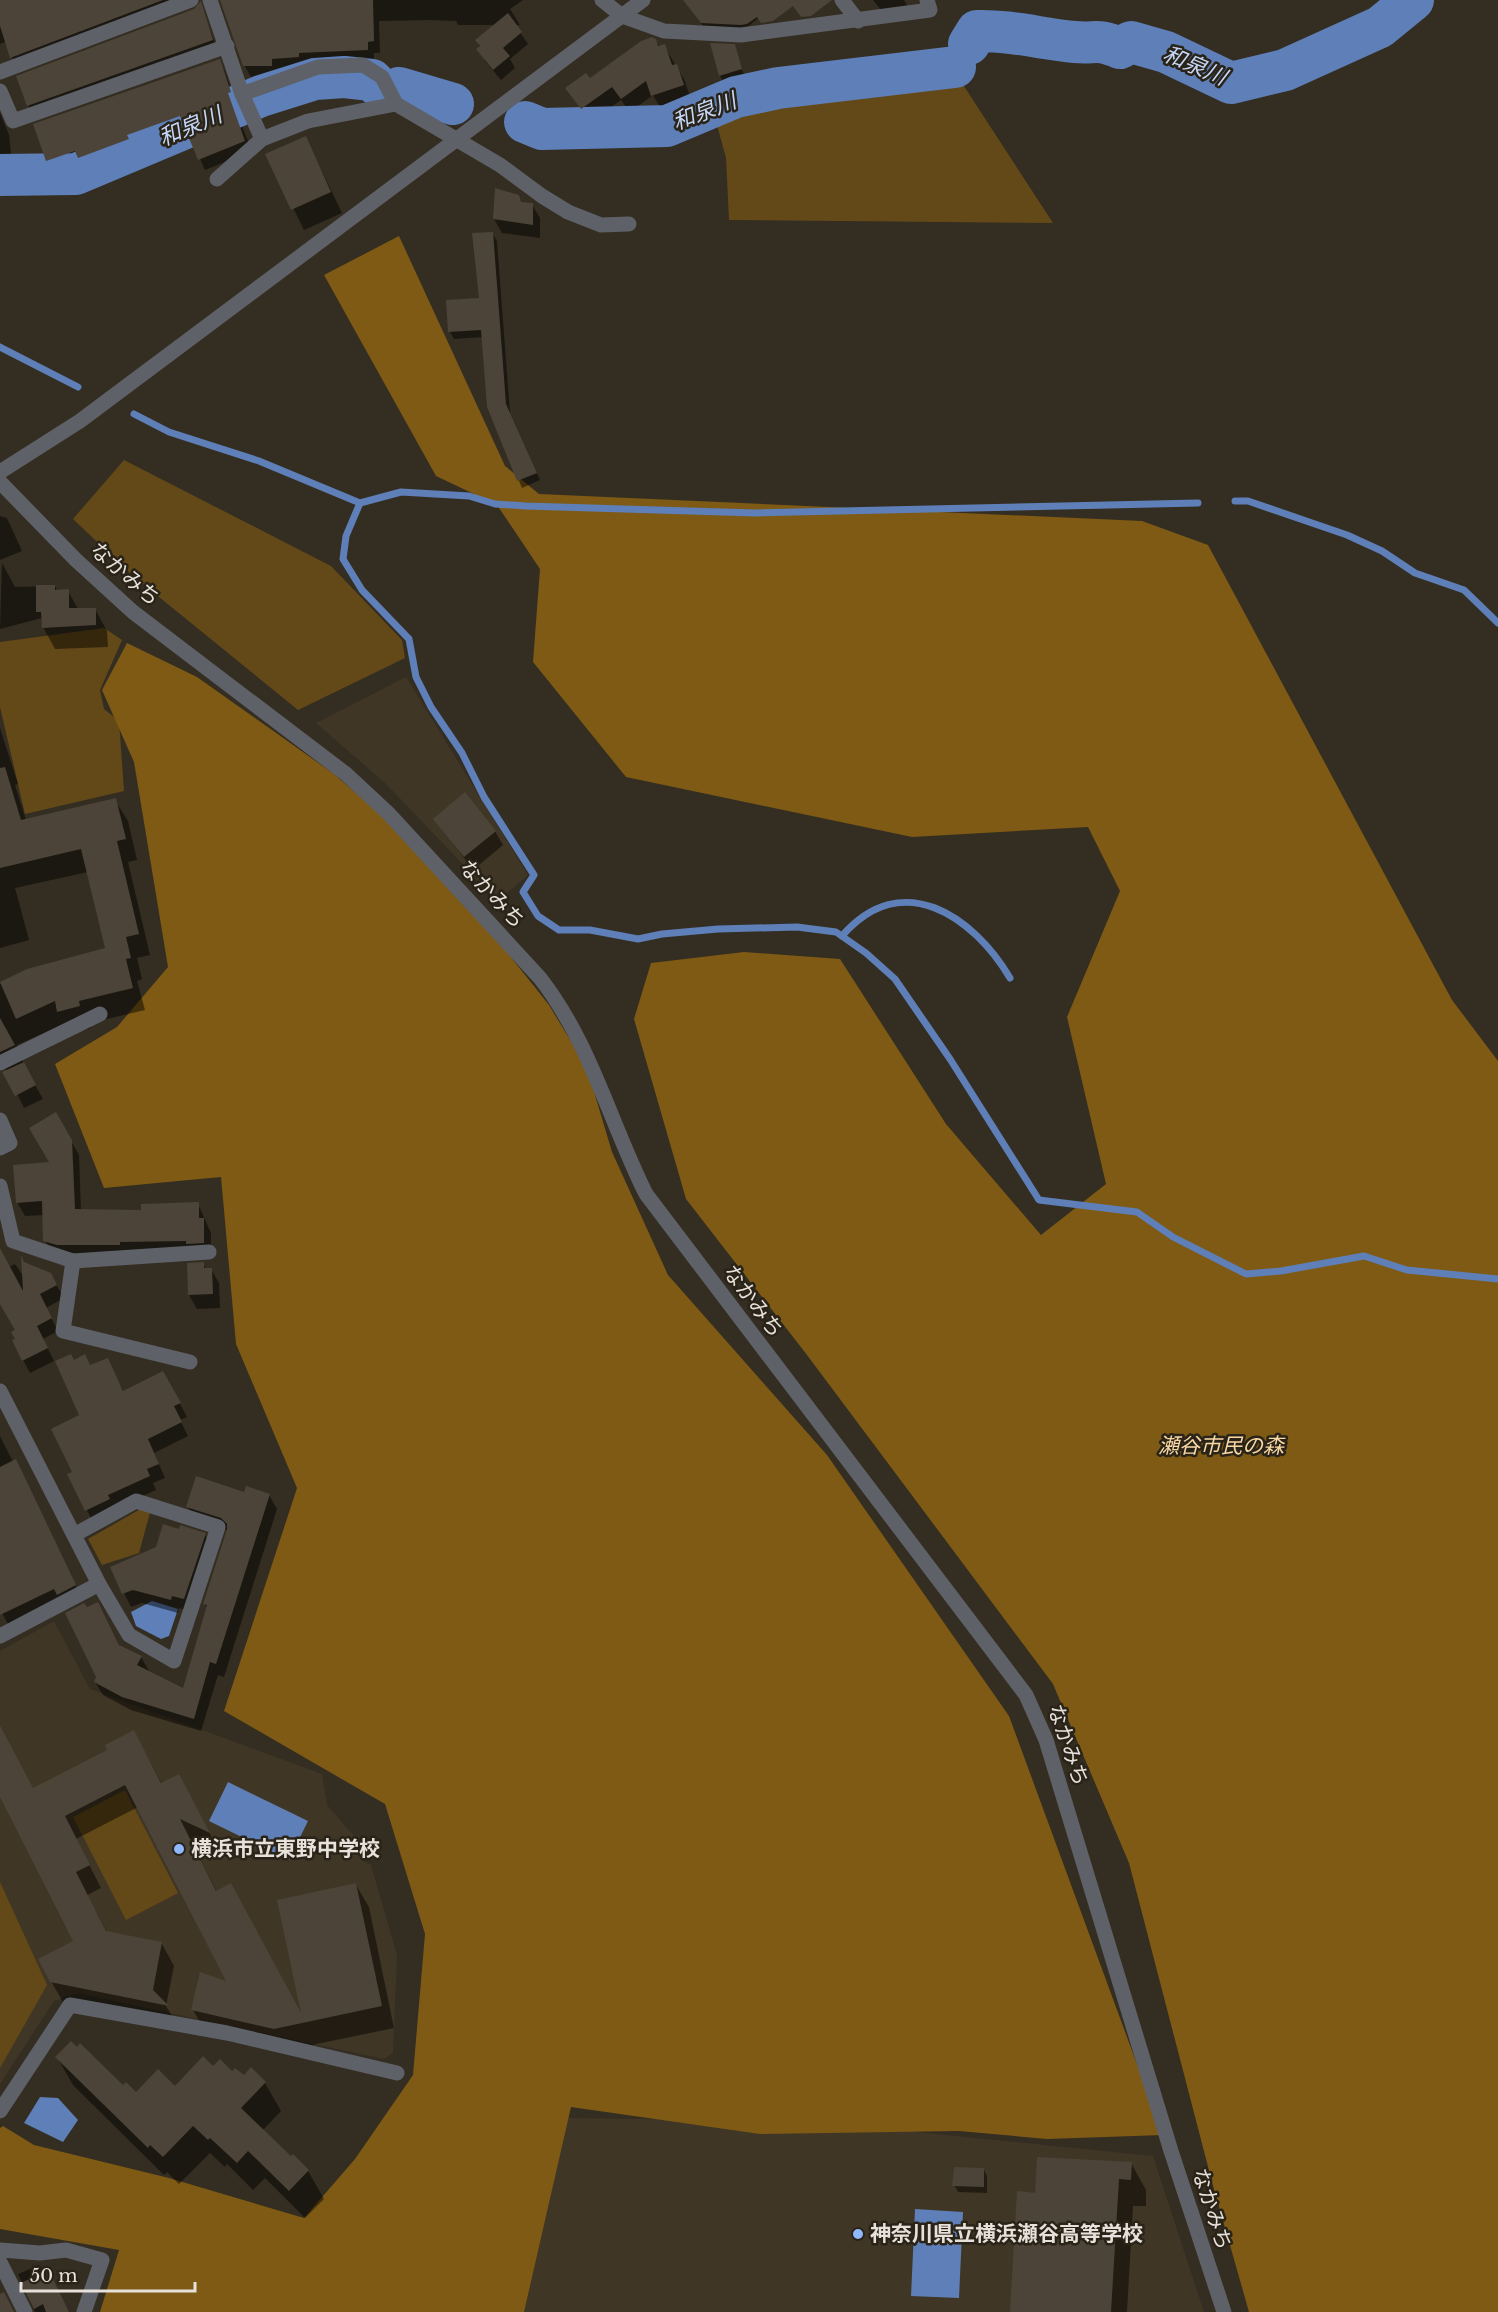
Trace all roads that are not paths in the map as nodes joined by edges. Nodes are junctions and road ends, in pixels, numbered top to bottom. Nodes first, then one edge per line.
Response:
1 (191, 0) edge
2 (210, 0) edge
3 (602, 0) edge
4 (643, 0) edge
5 (842, 0) edge
6 (927, 0) edge
7 (622, 16) junction
8 (858, 21) junction
9 (227, 46) junction
10 (0, 72) edge
11 (0, 91) edge
12 (245, 100) junction
13 (396, 104) junction
14 (262, 139) junction
15 (454, 140) junction
16 (217, 179) dead end
17 (629, 224) dead end
18 (0, 472) edge
19 (0, 482) edge
20 (100, 1014) dead end
21 (0, 1063) edge
22 (0, 1120) edge
23 (0, 1148) edge
24 (0, 1186) edge
25 (209, 1252) dead end
26 (73, 1261) junction
27 (190, 1362) dead end
28 (0, 1391) edge
29 (74, 1535) junction
30 (99, 1584) junction
31 (0, 1636) edge
32 (398, 2073) dead end
33 (0, 2111) edge
34 (0, 2250) edge
35 (0, 2262) edge
36 (26, 2312) edge
37 (84, 2312) edge
38 (1224, 2312) edge

1 - 10 street
2 - 9 street
3 - 7 street
4 - 7 street
5 - 8 street
6 - 8 street
7 - 8 street
7 - 15 street
9 - 11 street
9 - 12 street
12 - 13 street
12 - 14 street
13 - 14 street
13 - 15 street
14 - 16 street
15 - 17 street
15 - 18 street
19 - 38 street, なかみち
20 - 21 street
22 - 23 street
24 - 26 street
25 - 26 street
26 - 27 street
28 - 29 street
29 - 30 street
29 - 30 street
30 - 31 street
32 - 33 street
34 - 37 street
35 - 36 street

